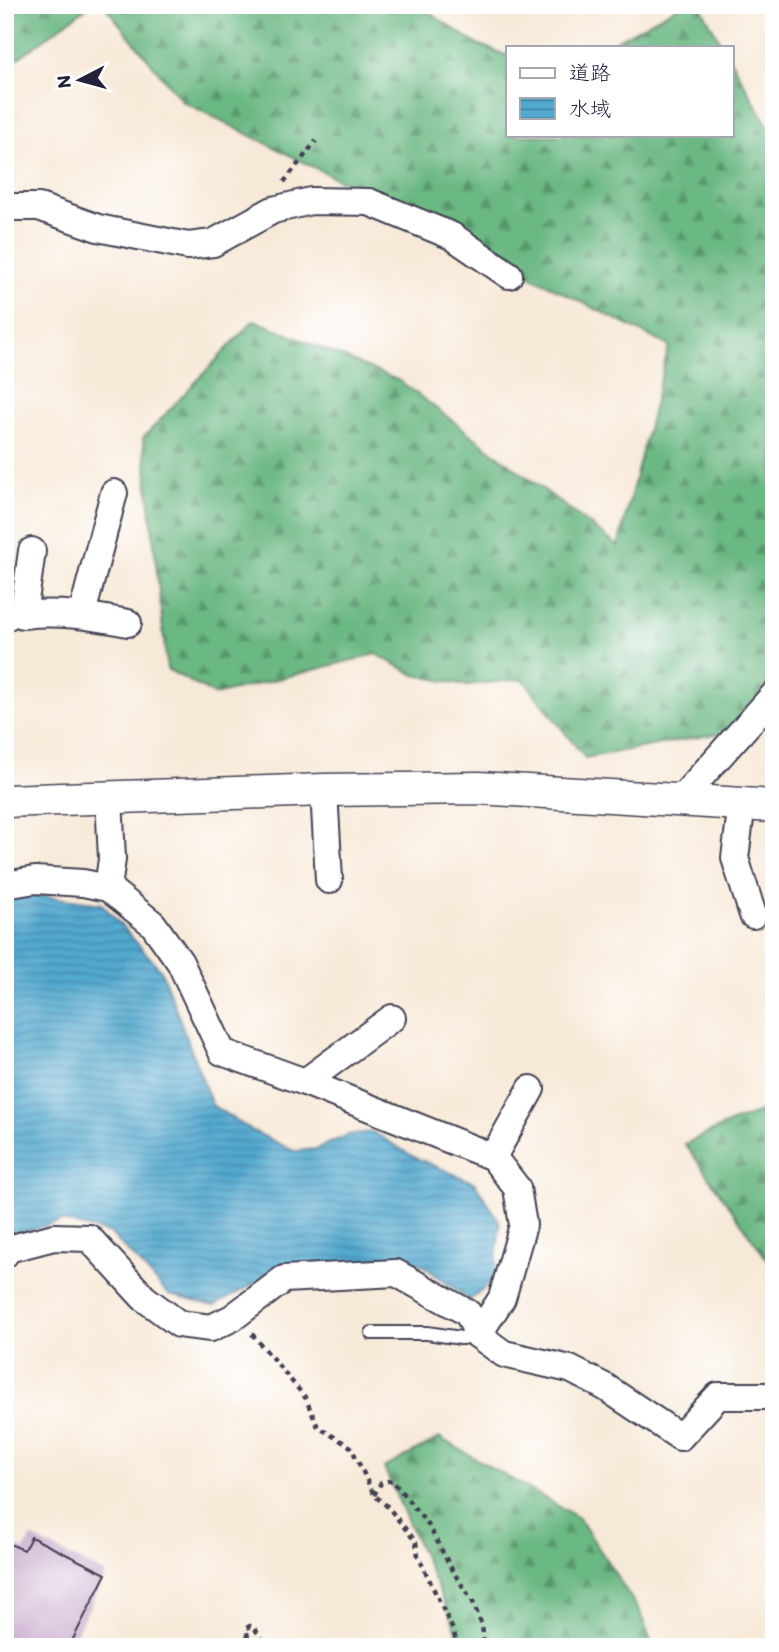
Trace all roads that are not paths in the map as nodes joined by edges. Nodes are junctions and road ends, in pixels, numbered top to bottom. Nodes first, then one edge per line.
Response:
1 (5, 208) edge
2 (509, 275) dead end
3 (114, 493) dead end
4 (32, 551) dead end
5 (82, 614) junction
6 (14, 620) edge
7 (128, 623) dead end
8 (774, 695) edge
9 (324, 790) junction
10 (109, 798) junction
11 (680, 800) junction
12 (5, 801) edge
13 (742, 803) junction
14 (774, 806) edge
15 (329, 880) dead end
16 (5, 885) edge
17 (108, 888) junction
18 (753, 915) dead end
19 (392, 1018) dead end
20 (305, 1082) junction
21 (531, 1089) dead end
22 (493, 1157) junction
23 (5, 1254) edge
24 (372, 1332) dead end
25 (478, 1335) junction
26 (769, 1396) dead end

1 - 2 street
3 - 5 street
4 - 6 street
5 - 6 street
5 - 7 street
8 - 11 street
9 - 10 street
9 - 11 street
9 - 15 street
10 - 12 street
10 - 17 street
11 - 13 street
13 - 14 street
13 - 18 street
16 - 17 street
17 - 20 street
19 - 20 street
20 - 22 street
21 - 22 street
22 - 25 street
23 - 25 street
24 - 25 lane
25 - 26 street

